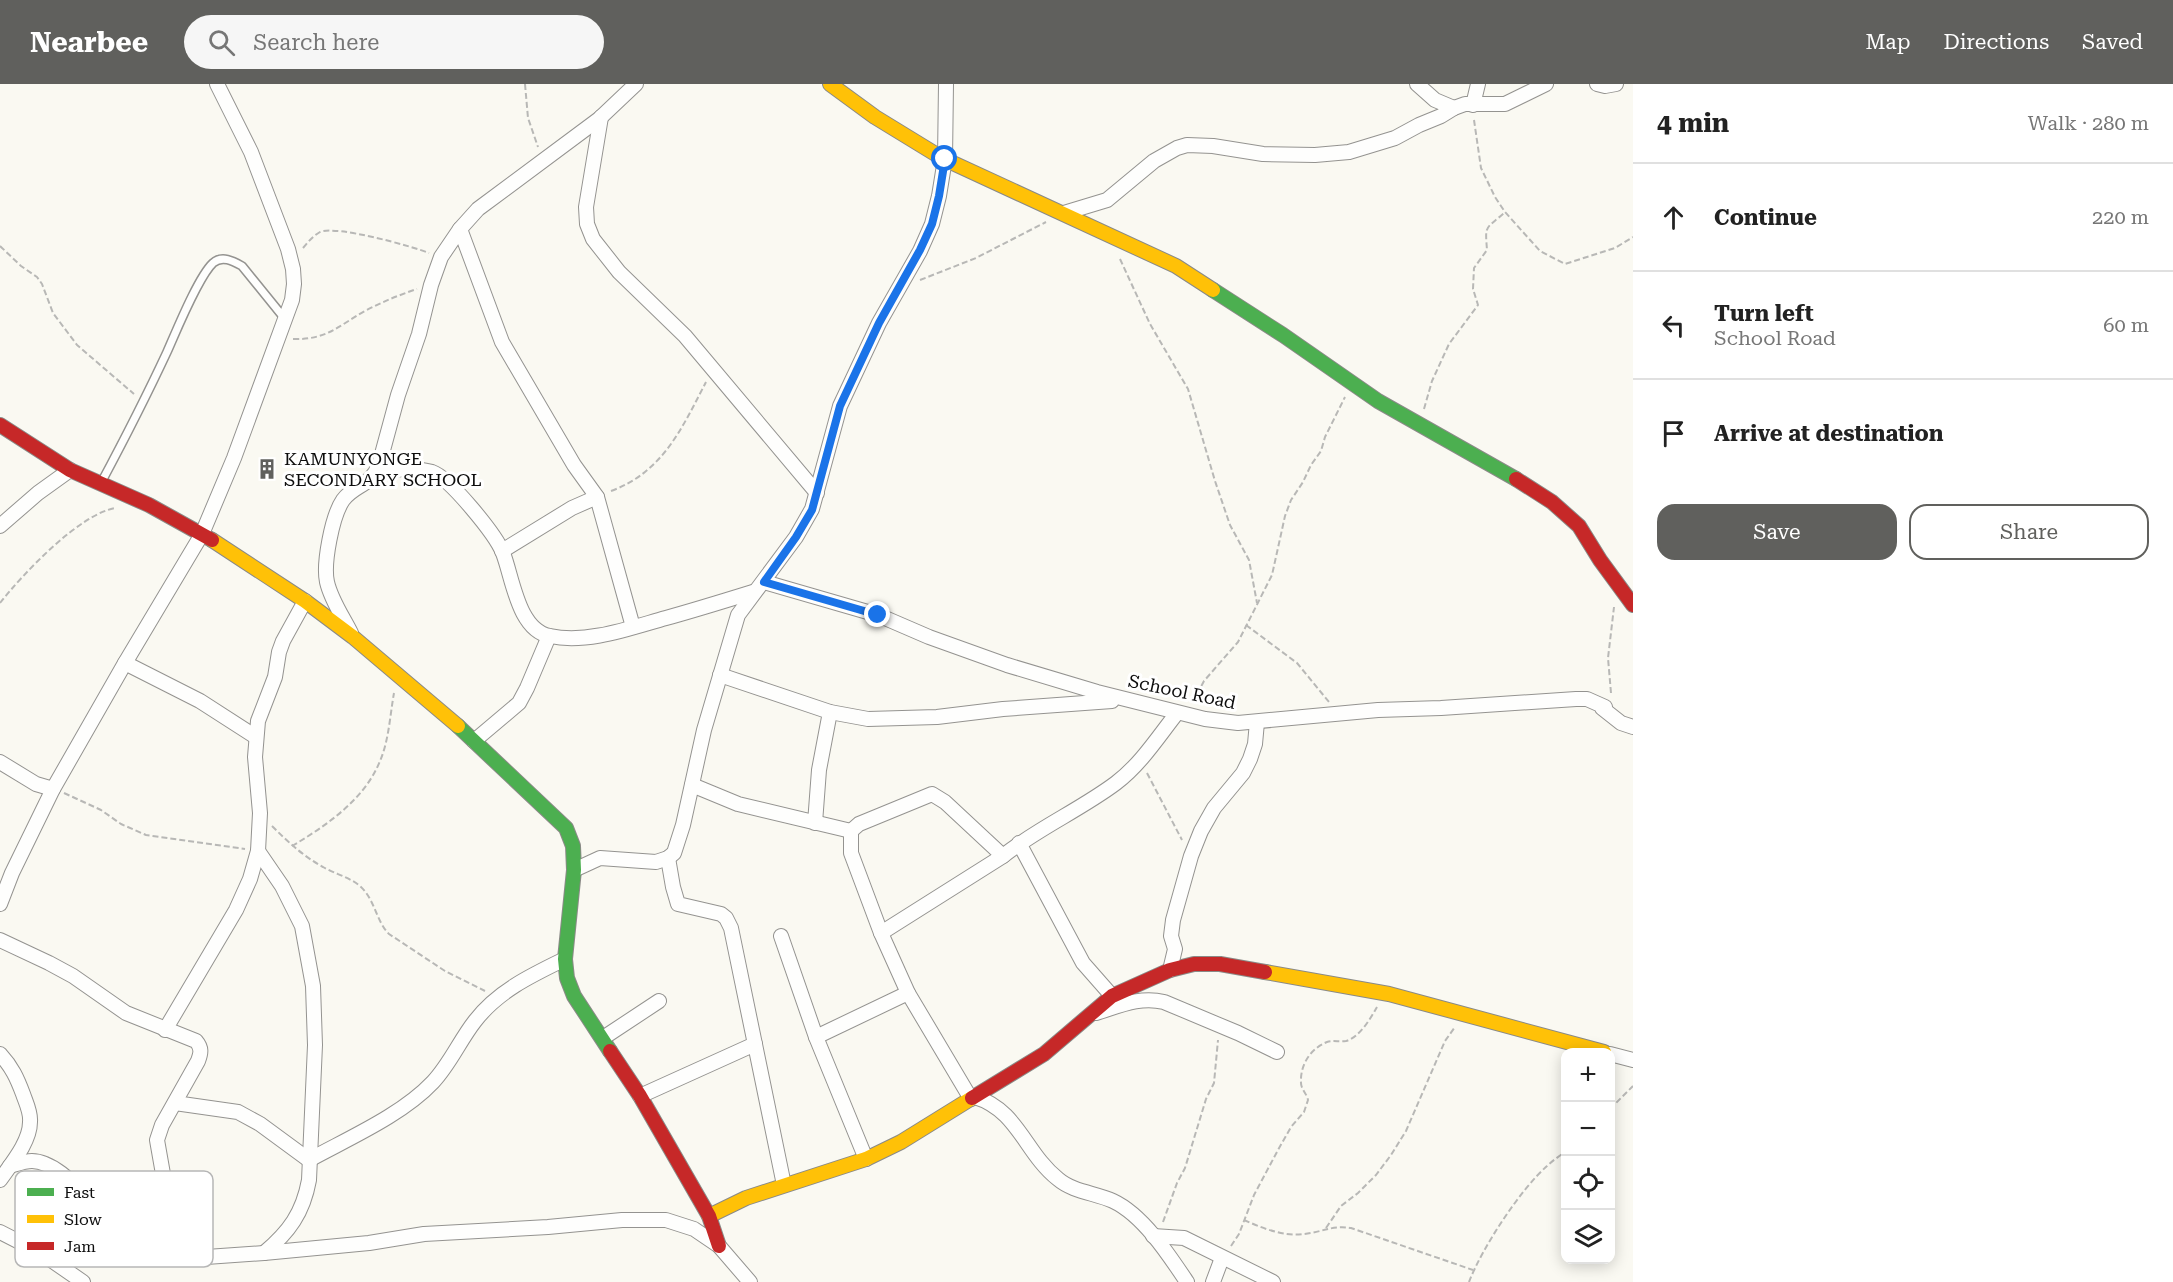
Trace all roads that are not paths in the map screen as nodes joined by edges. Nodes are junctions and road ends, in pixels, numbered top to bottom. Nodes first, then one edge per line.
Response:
1 (217, 84) edge
2 (636, 84) edge
3 (830, 84) edge
4 (946, 84) edge
5 (1417, 84) edge
6 (1478, 84) edge
7 (1546, 84) edge
8 (1597, 84) edge
9 (1616, 84) edge
10 (1473, 105) junction
11 (1454, 108) junction
12 (601, 117) junction
13 (945, 159) junction
14 (1064, 213) junction
15 (460, 229) junction
16 (285, 320) junction
17 (0, 425) edge
18 (70, 470) junction
19 (377, 470) junction
20 (101, 483) junction
21 (817, 493) junction
22 (597, 496) junction
23 (0, 526) edge
24 (202, 534) junction
25 (502, 550) junction
26 (764, 582) junction
27 (753, 592) junction
28 (305, 601) junction
29 (1633, 605) edge
30 (633, 627) junction
31 (549, 636) junction
32 (353, 637) junction
33 (125, 663) junction
34 (720, 675) junction
35 (1127, 700) junction
36 (830, 712) junction
37 (1181, 714) junction
38 (1257, 722) junction
39 (1633, 727) edge
40 (256, 737) junction
41 (474, 741) junction
42 (0, 762) edge
43 (36, 784) junction
44 (692, 785) junction
45 (53, 789) junction
46 (46, 807) junction
47 (815, 823) junction
48 (851, 831) junction
49 (1018, 843) junction
50 (258, 851) junction
51 (1003, 856) junction
52 (668, 858) junction
53 (574, 870) junction
54 (0, 904) edge
55 (881, 933) junction
56 (781, 936) dead end
57 (0, 940) edge
58 (565, 959) junction
59 (1170, 970) junction
60 (908, 993) junction
61 (1112, 996) junction
62 (659, 1001) dead end
63 (1088, 1015) junction
64 (165, 1030) junction
65 (816, 1037) junction
66 (603, 1038) junction
67 (755, 1044) junction
68 (1587, 1048) edge
69 (1277, 1052) dead end
70 (0, 1054) edge
71 (1615, 1055) edge
72 (1633, 1060) edge
73 (640, 1096) junction
74 (973, 1098) junction
75 (175, 1103) junction
76 (866, 1159) junction
77 (309, 1161) junction
78 (10, 1166) junction
79 (59, 1171) edge
80 (162, 1171) edge
81 (0, 1180) edge
82 (784, 1185) junction
83 (709, 1216) junction
84 (0, 1232) edge
85 (1155, 1236) junction
86 (15, 1240) edge
87 (719, 1246) junction
88 (264, 1253) junction
89 (213, 1257) edge
90 (1222, 1258) junction
91 (61, 1267) edge
92 (1251, 1278) edge
93 (83, 1282) edge
94 (750, 1282) edge
95 (1186, 1282) edge
96 (1213, 1282) edge
97 (1273, 1282) edge

1 - 16 street
2 - 12 street
3 - 13 street
4 - 13 street
5 - 11 street
6 - 10 street
7 - 10 street
8 - 9 street
10 - 11 street
11 - 14 street
12 - 15 street
12 - 21 street
13 - 14 street
13 - 21 street
14 - 29 street
15 - 19 street
15 - 22 street
16 - 20 lane
16 - 24 street
17 - 18 street
18 - 20 street
18 - 23 street
19 - 25 street
19 - 32 street
20 - 24 street
21 - 26 street
22 - 25 street
22 - 30 street
24 - 28 street
24 - 33 street
25 - 31 street
26 - 27 street
26 - 35 street, School Road
27 - 30 street
27 - 34 street
28 - 32 street
28 - 40 street
30 - 31 street
31 - 41 street
32 - 41 street
33 - 40 street
33 - 45 street
34 - 36 street
34 - 44 street
35 - 36 street
35 - 37 street, School Road
36 - 47 street
37 - 38 street, School Road
37 - 49 street
38 - 39 street, School Road
38 - 59 street
40 - 50 street
41 - 53 street
42 - 43 street
43 - 45 street
43 - 46 street
44 - 47 street
44 - 52 street
45 - 46 street
46 - 54 street
47 - 48 street
48 - 51 street
48 - 55 street
49 - 51 street
49 - 61 street
50 - 64 street
50 - 77 street
51 - 55 street
52 - 53 street
52 - 67 street
53 - 58 street
55 - 60 street
56 - 65 street
57 - 64 street
58 - 66 street
58 - 77 street
59 - 61 street
59 - 68 street
60 - 65 street
60 - 74 street
61 - 63 street
62 - 66 street
63 - 69 street
63 - 74 street
64 - 75 street
65 - 76 street
66 - 73 street
67 - 73 street
67 - 82 street
70 - 78 street
71 - 72 street
73 - 83 street
74 - 76 street
74 - 85 street
75 - 77 street
75 - 80 street
76 - 82 street
77 - 88 street
78 - 79 street
78 - 81 street
82 - 83 street
83 - 87 street
84 - 86 street
85 - 90 street
85 - 95 street
87 - 88 street
87 - 94 street
88 - 89 street
90 - 92 street
90 - 96 street
91 - 93 street
92 - 97 street

